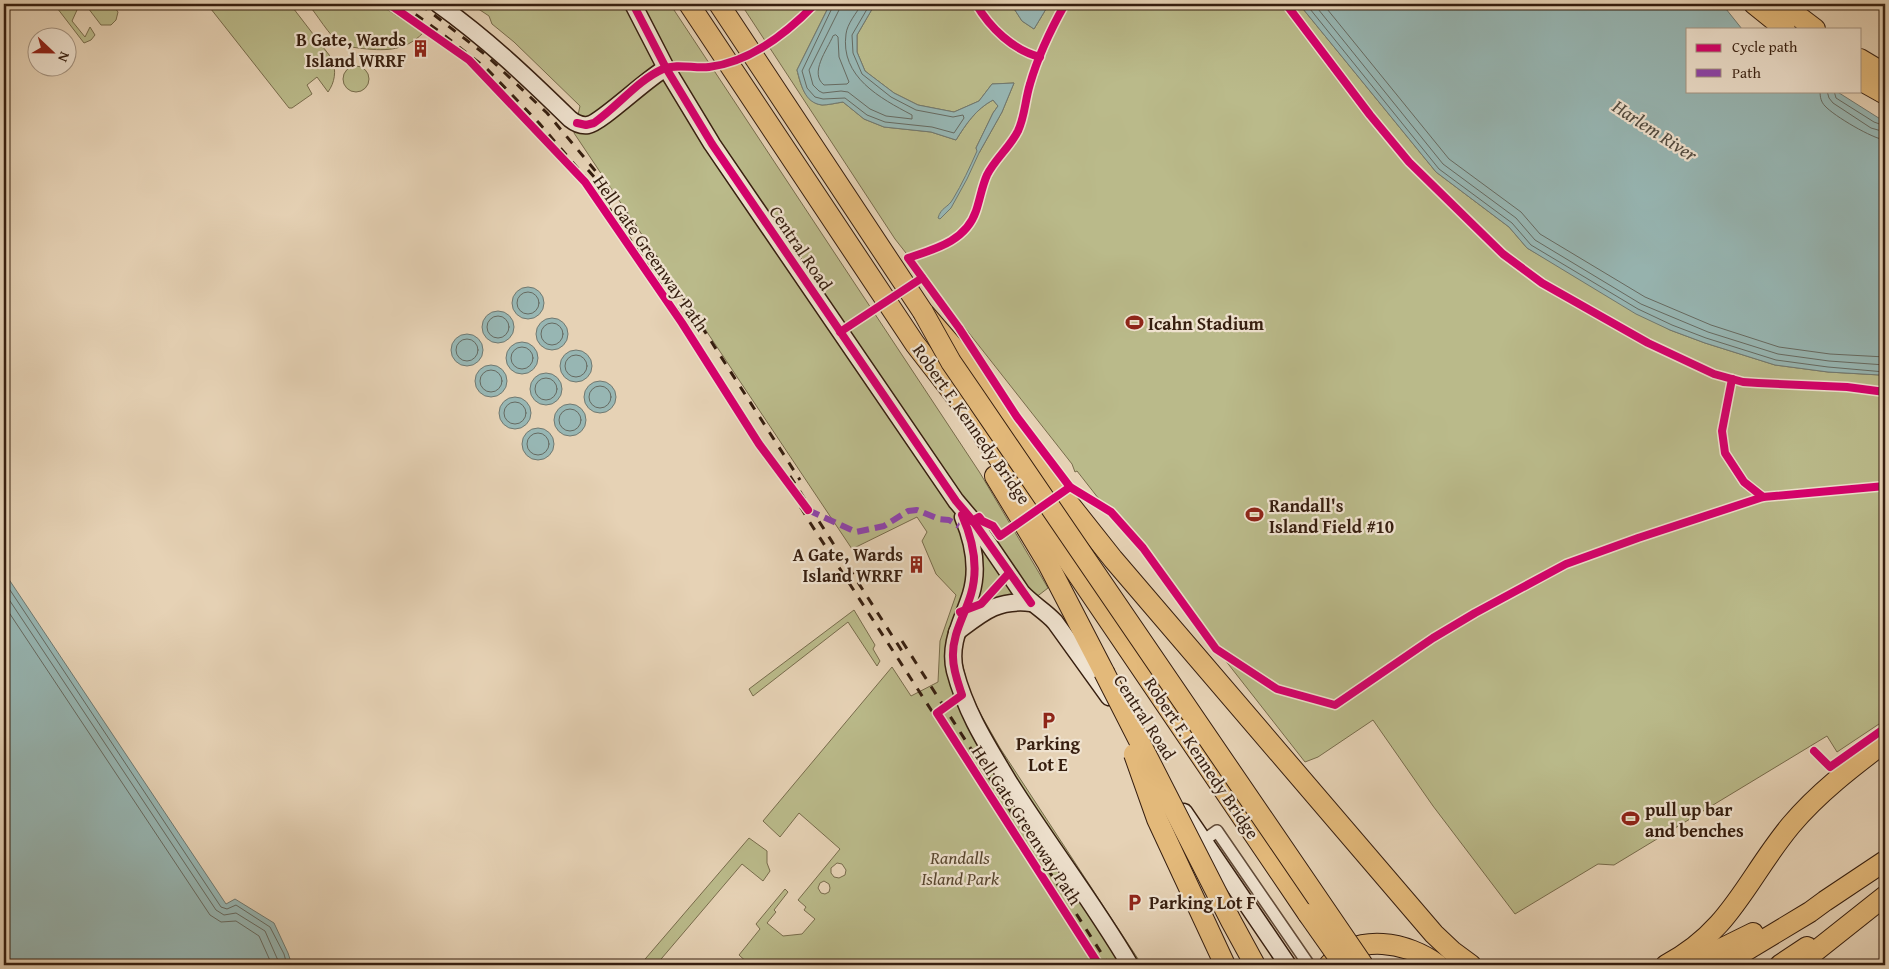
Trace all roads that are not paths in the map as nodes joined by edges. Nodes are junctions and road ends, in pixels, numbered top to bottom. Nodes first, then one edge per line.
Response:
1 (438, 4) edge
2 (632, 4) edge
3 (689, 4) edge
4 (719, 4) edge
5 (1754, 4) edge
6 (1782, 4) edge
7 (1784, 28) edge
8 (1814, 28) edge
9 (1862, 60) edge
10 (666, 68) junction
11 (1885, 74) edge
12 (1862, 81) edge
13 (1885, 94) edge
14 (923, 312) junction
15 (915, 344) junction
16 (956, 501) junction
17 (1031, 604) junction
18 (957, 632) junction
19 (1104, 672) junction
20 (1885, 742) edge
21 (1203, 841) junction
22 (1885, 861) edge
23 (1825, 901) junction
24 (1879, 901) edge
25 (1790, 962) edge
26 (1130, 965) edge
27 (1225, 965) edge
28 (1255, 965) edge
29 (1288, 965) edge
30 (1309, 965) edge
31 (1329, 965) edge
32 (1344, 965) edge
33 (1363, 965) edge
34 (1438, 965) edge
35 (1470, 965) edge
36 (1666, 965) edge
37 (1688, 965) edge
38 (1722, 965) edge
39 (1744, 965) edge
40 (1772, 965) edge

1 - 10 street
2 - 10 street, Central Road
3 - 15 highway, Robert F. Kennedy Bridge
4 - 14 highway, Robert F. Kennedy Bridge
5 - 7 highway
6 - 8 highway
9 - 11 highway
10 - 16 street, Central Road
12 - 13 highway
14 - 33 highway, Robert F. Kennedy Bridge, bridge
14 - 35 highway, bridge
15 - 19 highway
15 - 32 highway, Robert F. Kennedy Bridge, bridge
16 - 17 street, Central Road
16 - 18 street, Central Road
17 - 18 street
17 - 21 street, Central Road
18 - 26 street, Central Road
19 - 27 highway, bridge
19 - 28 highway, bridge
20 - 36 highway
21 - 29 street, Central Road
21 - 30 street
22 - 23 highway
23 - 37 highway
23 - 38 highway
23 - 39 highway
24 - 25 highway
25 - 40 highway
31 - 34 highway

